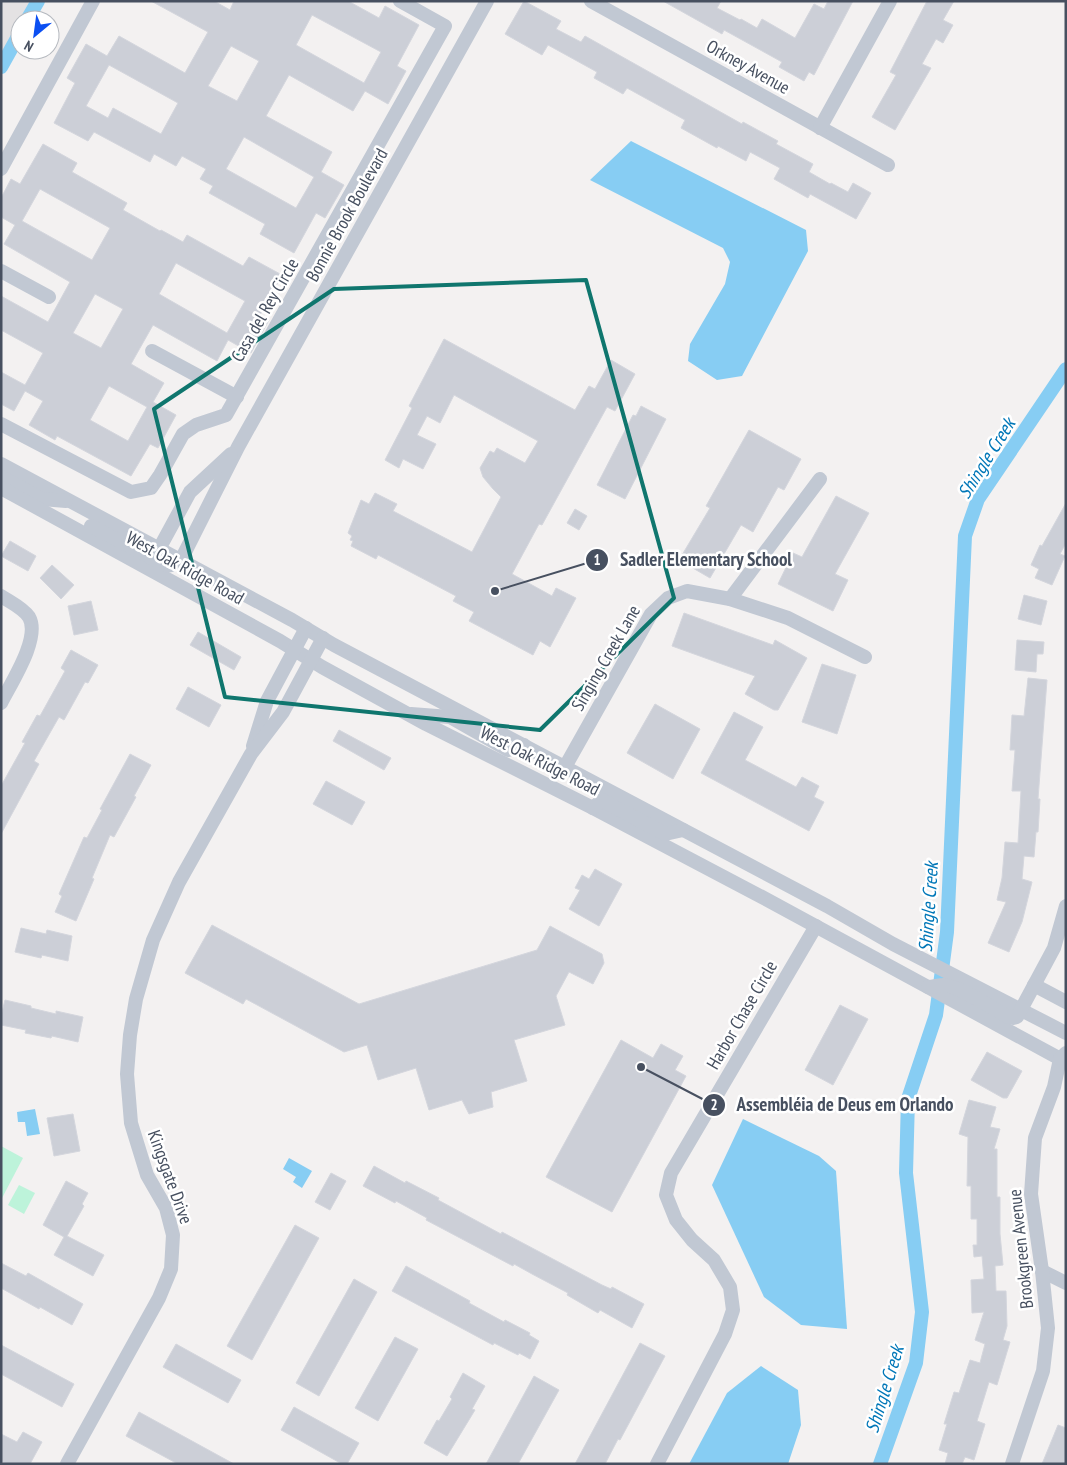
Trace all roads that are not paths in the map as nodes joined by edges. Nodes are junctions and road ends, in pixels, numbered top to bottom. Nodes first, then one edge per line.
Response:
1 (93, 1) edge
2 (400, 1) edge
3 (487, 1) edge
4 (591, 1) edge
5 (890, 1) edge
6 (820, 128) junction
7 (888, 165) dead end
8 (1, 169) edge
9 (1, 272) edge
10 (49, 297) dead end
11 (152, 351) dead end
12 (237, 397) junction
13 (1, 424) edge
14 (238, 447) junction
15 (1, 464) edge
16 (1, 477) edge
17 (820, 479) dead end
18 (1, 488) edge
19 (72, 502) junction
20 (60, 520) junction
21 (159, 549) junction
22 (181, 560) junction
23 (1, 596) edge
24 (730, 599) junction
25 (306, 628) junction
26 (323, 638) junction
27 (294, 650) junction
28 (865, 657) dead end
29 (310, 660) junction
30 (1, 703) edge
31 (406, 713) junction
32 (524, 745) junction
33 (251, 754) junction
34 (566, 767) junction
35 (593, 808) junction
36 (683, 830) junction
37 (1066, 906) edge
38 (816, 926) junction
39 (1034, 985) junction
40 (928, 988) junction
41 (1066, 1002) edge
42 (1021, 1009) junction
43 (1066, 1033) edge
44 (1064, 1058) edge
45 (1060, 1090) edge
46 (1042, 1270) junction
47 (1066, 1283) edge
48 (67, 1464) edge
49 (657, 1464) edge
50 (1012, 1464) edge

1 - 8 street
2 - 12 street, Casa del Rey Circle
3 - 14 street, Bonnie Brook Boulevard
4 - 6 street, Orkney Avenue
5 - 6 street
6 - 7 street, Orkney Avenue
9 - 10 street
11 - 12 street
12 - 13 street, Casa del Rey Circle
14 - 21 street, Bonnie Brook Boulevard
14 - 22 street, Bonnie Brook Boulevard
15 - 19 street, West Oak Ridge Road
16 - 19 street
17 - 24 street
18 - 20 street, West Oak Ridge Road
19 - 21 street, West Oak Ridge Road
20 - 22 street
20 - 27 street, West Oak Ridge Road
21 - 22 street, West Oak Ridge Road
22 - 25 street, West Oak Ridge Road
23 - 30 street
24 - 28 street, Singing Creek Lane
24 - 34 street, Singing Creek Lane
25 - 26 street, West Oak Ridge Road
25 - 27 street, Kingsgate Drive
26 - 29 street, Kingsgate Drive
26 - 32 street, West Oak Ridge Road
27 - 29 street, West Oak Ridge Road
27 - 33 street, Kingsgate Drive
29 - 31 street, West Oak Ridge Road
29 - 33 street, Kingsgate Drive
31 - 32 street
31 - 35 street, West Oak Ridge Road
32 - 34 street, West Oak Ridge Road
33 - 48 street, Kingsgate Drive
34 - 36 street, West Oak Ridge Road
35 - 36 street
35 - 38 street, West Oak Ridge Road
36 - 42 street, West Oak Ridge Road
37 - 39 street
38 - 40 street, West Oak Ridge Road
38 - 49 street, Harbor Chase Circle
39 - 41 street
39 - 42 street
40 - 42 street
40 - 44 street, West Oak Ridge Road
42 - 43 street, West Oak Ridge Road
44 - 45 street, Brookgreen Avenue
45 - 46 street, Brookgreen Avenue
46 - 47 street
46 - 50 street, Brookgreen Avenue

